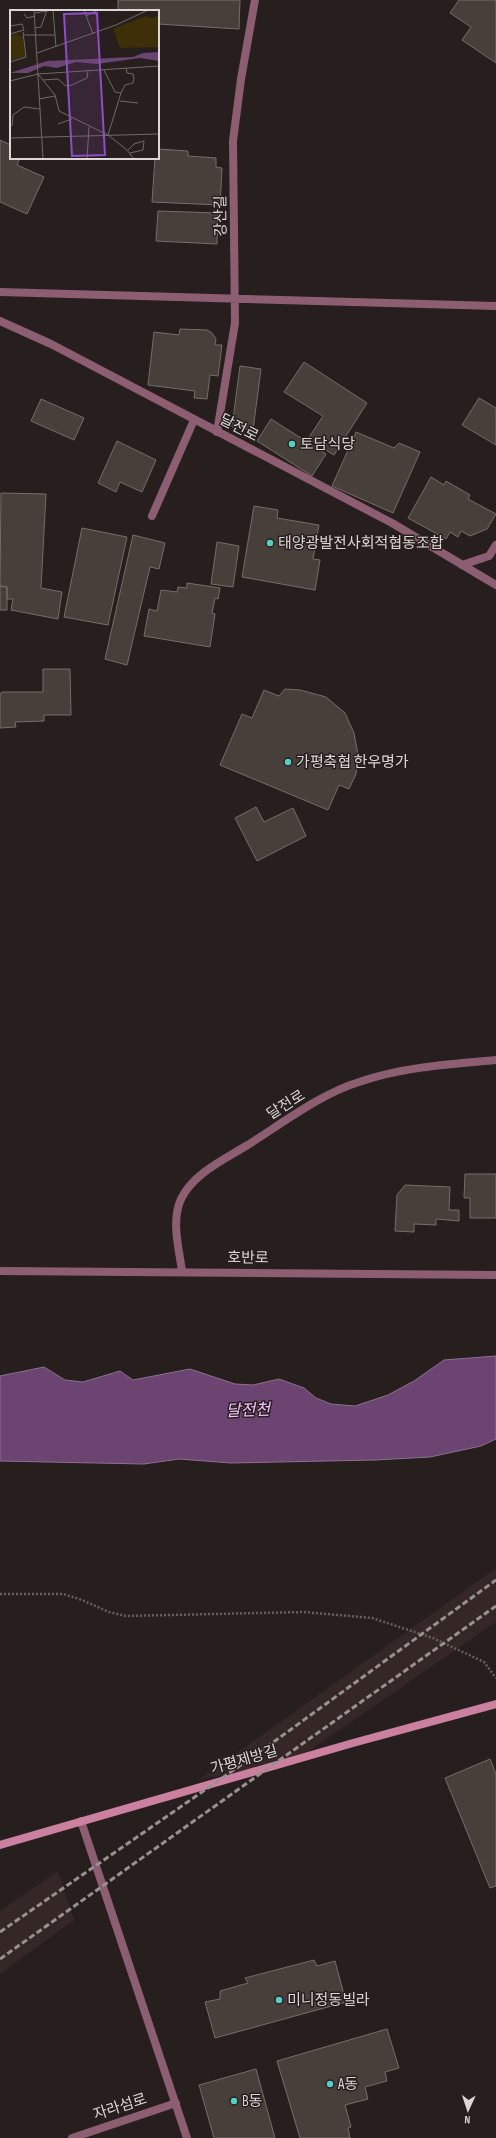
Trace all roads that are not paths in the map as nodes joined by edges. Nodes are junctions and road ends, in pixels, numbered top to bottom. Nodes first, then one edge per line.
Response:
1 (255, 0) edge
2 (0, 292) edge
3 (235, 299) junction
4 (496, 306) edge
5 (0, 322) edge
6 (194, 420) junction
7 (217, 432) junction
8 (152, 516) dead end
9 (496, 545) edge
10 (462, 565) junction
11 (496, 585) edge
12 (496, 1060) edge
13 (0, 1271) edge
14 (182, 1271) junction
15 (496, 1275) edge
16 (496, 1704) edge
17 (81, 1821) junction
18 (0, 1845) edge
19 (176, 2103) junction
20 (72, 2138) edge
21 (187, 2138) edge

1 - 3 street, 강산길
2 - 3 street
3 - 4 street
3 - 7 street, 강산길
5 - 6 street, 달전로
6 - 7 street, 달전로
6 - 8 street
7 - 10 street, 달전로
9 - 10 street
10 - 11 street, 달전로
12 - 14 street, 달전로
13 - 14 street, 호반로
14 - 15 street, 호반로
16 - 17 street, 가평제방길
17 - 18 street, 가평제방길
17 - 19 street
19 - 20 street, 자라섬로
19 - 21 street

